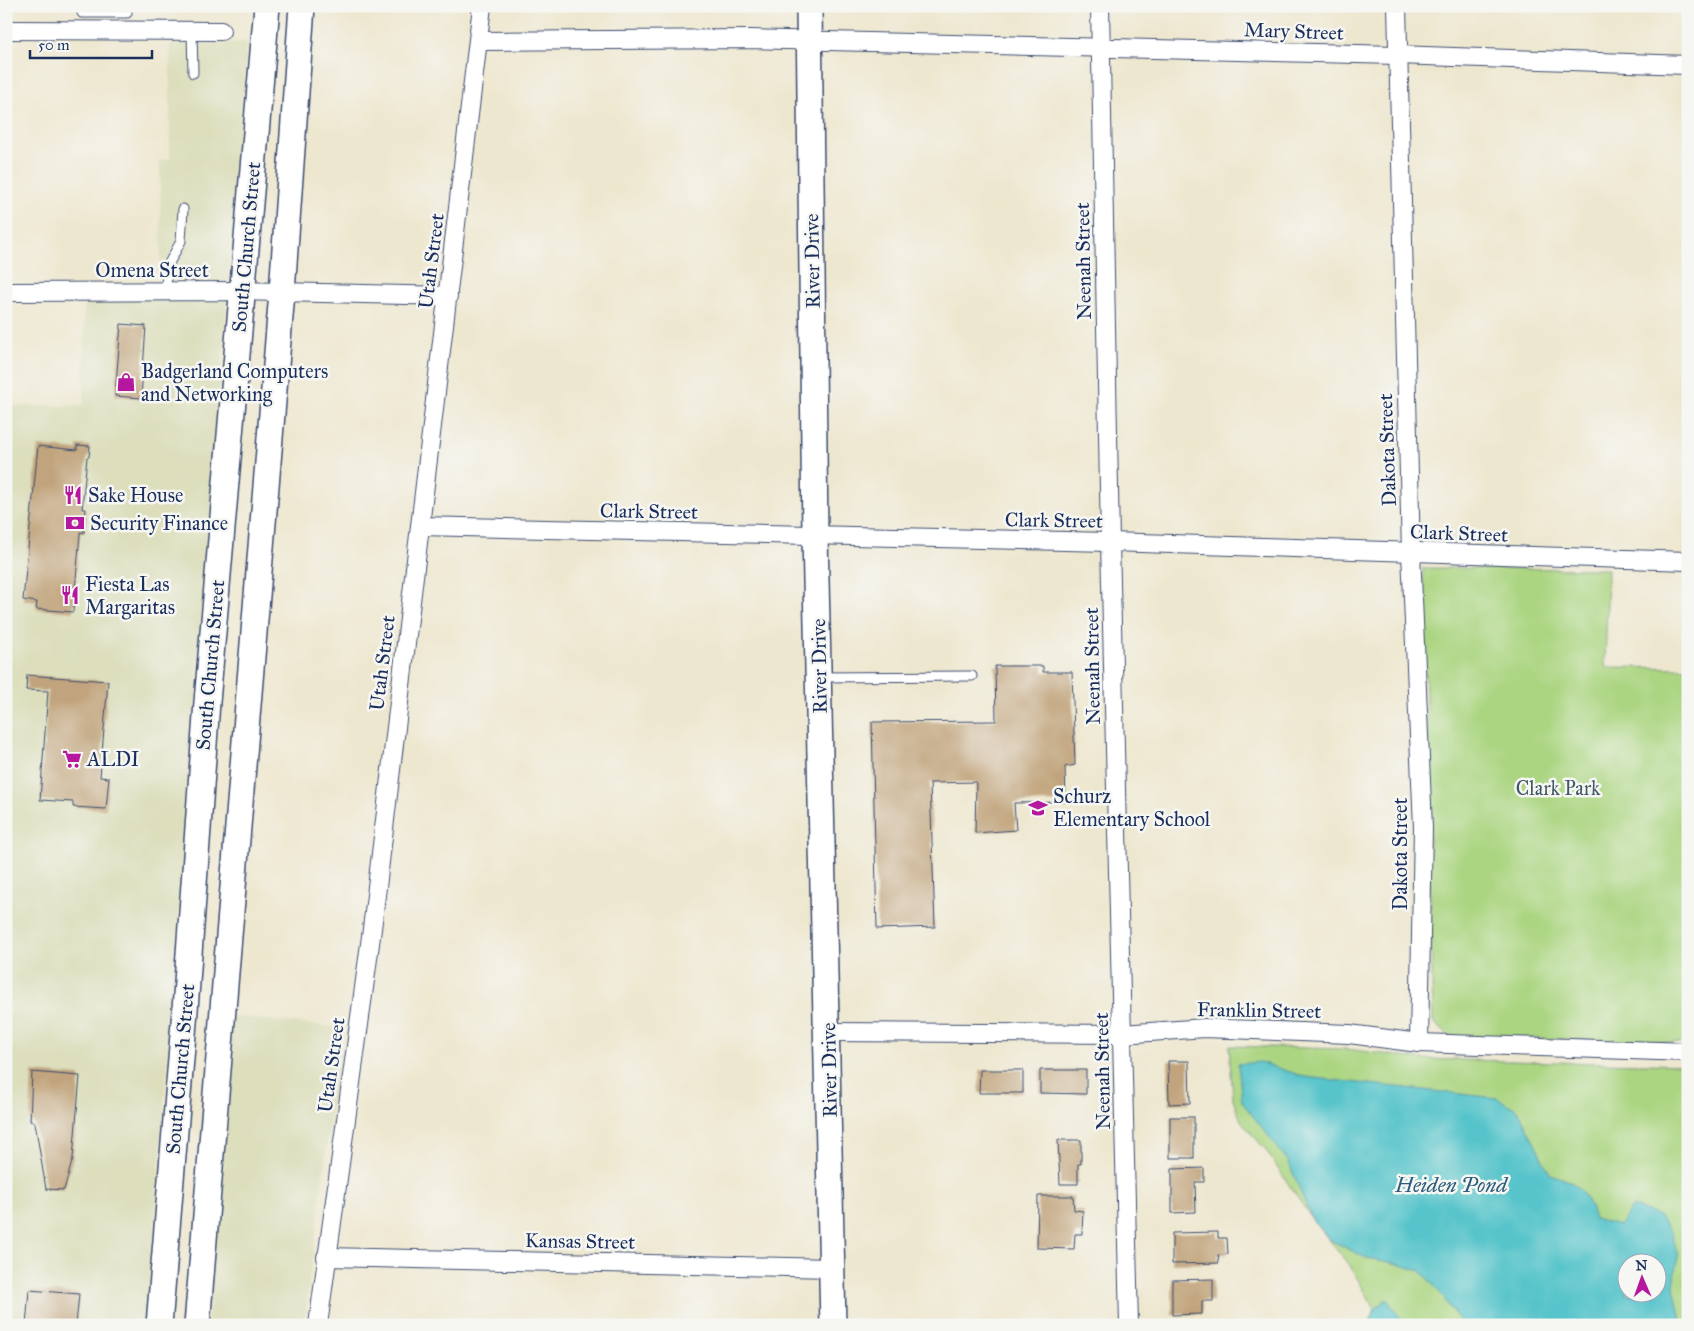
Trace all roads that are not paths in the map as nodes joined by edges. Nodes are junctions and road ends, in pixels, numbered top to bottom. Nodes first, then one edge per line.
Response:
1 (267, 6) edge
2 (302, 6) edge
3 (482, 6) edge
4 (809, 6) edge
5 (1100, 6) edge
6 (1397, 6) edge
7 (127, 9) edge
8 (82, 16) edge
9 (6, 30) edge
10 (128, 31) junction
11 (192, 31) junction
12 (220, 31) dead end
13 (478, 41) junction
14 (810, 42) junction
15 (1100, 46) junction
16 (1397, 55) junction
17 (1688, 65) edge
18 (193, 73) dead end
19 (183, 209) dead end
20 (166, 291) junction
21 (242, 291) junction
22 (6, 292) edge
23 (282, 292) junction
24 (448, 296) junction
25 (420, 526) junction
26 (815, 536) junction
27 (1110, 542) junction
28 (1411, 553) junction
29 (1688, 561) edge
30 (972, 676) dead end
31 (819, 677) junction
32 (828, 1032) junction
33 (1122, 1034) junction
34 (1419, 1042) junction
35 (1688, 1052) edge
36 (326, 1257) junction
37 (832, 1268) junction
38 (159, 1325) edge
39 (197, 1325) edge
40 (318, 1325) edge
41 (833, 1325) edge
42 (1129, 1325) edge

1 - 21 main road, South Church Street
2 - 23 main road, South Church Street
3 - 13 street, Utah Street
4 - 14 main road, River Drive
5 - 15 street, Neenah Street
6 - 16 street, Dakota Street
7 - 8 lane
7 - 10 lane
8 - 9 street
8 - 10 street
10 - 11 street
11 - 12 street
11 - 18 lane
13 - 14 street, Mary Street
13 - 24 street, Utah Street
14 - 15 street, Mary Street
14 - 26 main road, River Drive
15 - 16 street, Mary Street
15 - 27 street, Neenah Street
16 - 17 street, Mary Street
16 - 28 street, Dakota Street
19 - 20 lane
20 - 21 street, Omena Street
20 - 22 street, Omena Street
21 - 23 street, Omena Street
21 - 38 main road, South Church Street
23 - 24 street, Omena Street
23 - 39 main road, South Church Street
24 - 25 street, Utah Street
25 - 26 street, Clark Street
25 - 36 street, Utah Street
26 - 27 street, Clark Street
26 - 31 main road, River Drive
27 - 28 street, Clark Street
27 - 33 street, Neenah Street
28 - 29 street, Clark Street
28 - 34 street, Dakota Street
30 - 31 lane
31 - 32 main road, River Drive
32 - 33 street, Franklin Street
32 - 37 main road, River Drive
33 - 34 street, Franklin Street
33 - 42 street, Neenah Street
34 - 35 street, Franklin Street
36 - 37 street, Kansas Street
36 - 40 street, Utah Street
37 - 41 main road, River Drive

